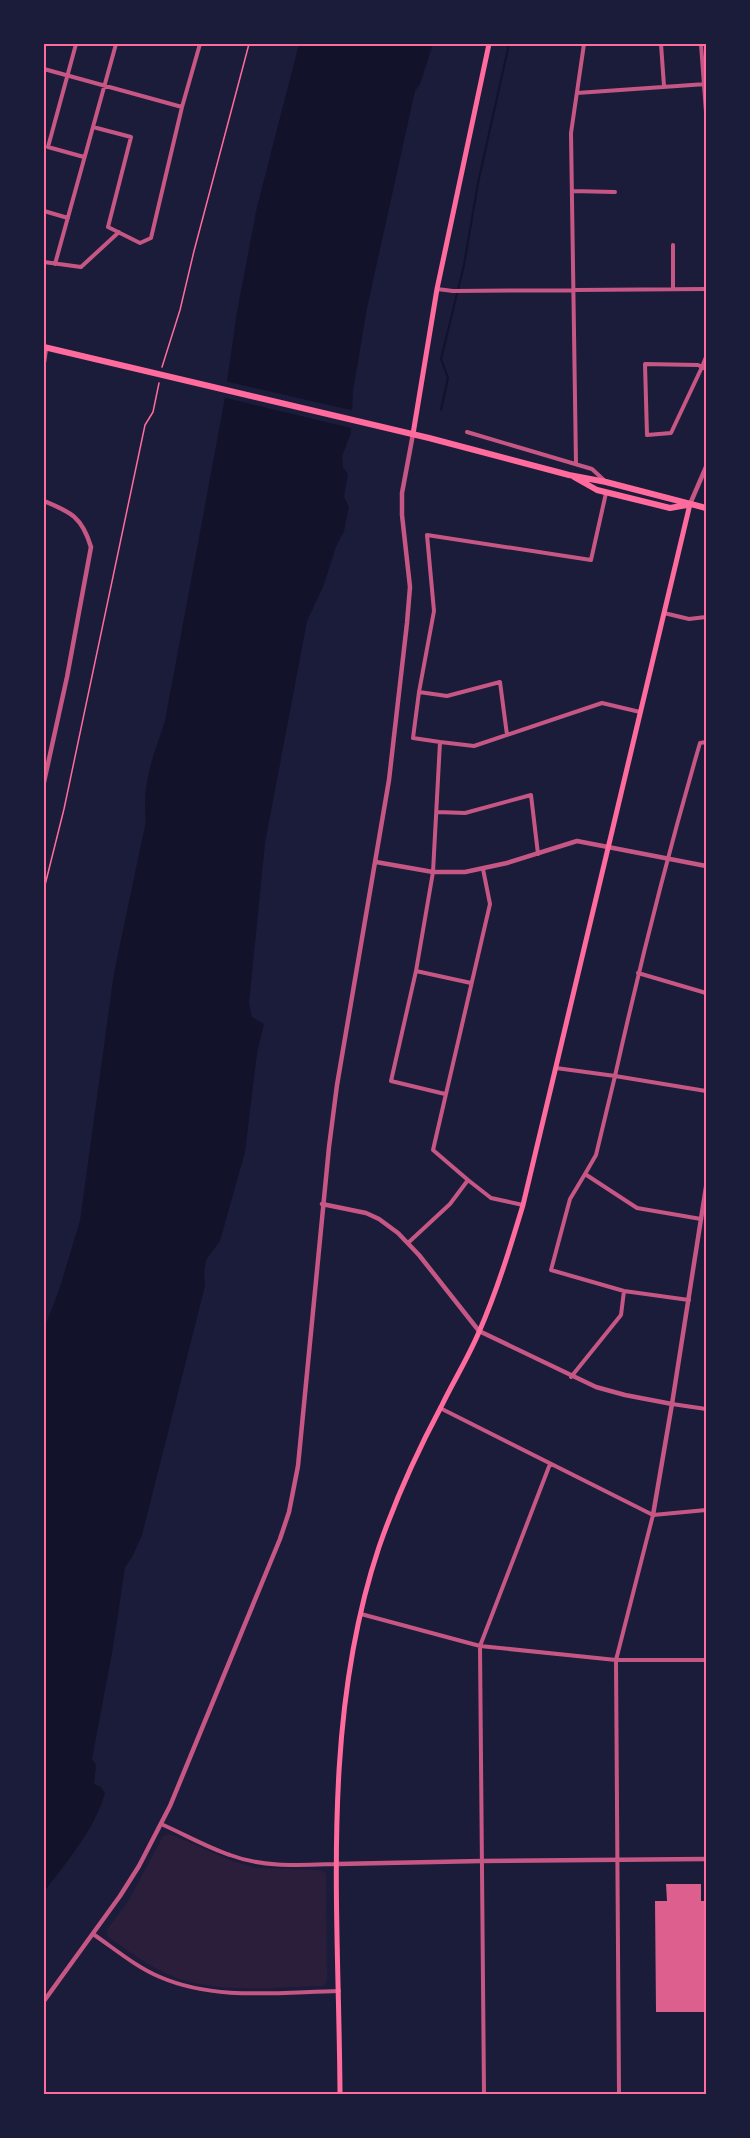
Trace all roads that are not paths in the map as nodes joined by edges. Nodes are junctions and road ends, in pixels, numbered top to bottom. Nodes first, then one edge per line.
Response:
1 (76, 44) edge
2 (116, 44) edge
3 (200, 44) edge
4 (489, 44) edge
5 (584, 44) edge
6 (661, 44) edge
7 (701, 44) edge
8 (44, 69) edge
9 (68, 75) junction
10 (705, 84) edge
11 (104, 86) junction
12 (664, 86) junction
13 (577, 93) junction
14 (182, 107) junction
15 (706, 112) edge
16 (93, 127) junction
17 (84, 157) junction
18 (572, 192) junction
19 (615, 192) dead end
20 (44, 211) edge
21 (68, 218) junction
22 (119, 232) junction
23 (673, 245) dead end
24 (44, 262) edge
25 (55, 264) junction
26 (437, 289) junction
27 (673, 289) junction
28 (706, 289) edge
29 (573, 291) junction
30 (45, 348) edge
31 (706, 357) edge
32 (44, 362) edge
33 (704, 368) edge
34 (467, 432) dead end
35 (413, 434) junction
36 (576, 464) junction
37 (706, 467) edge
38 (569, 475) junction
39 (606, 482) junction
40 (606, 492) junction
41 (626, 497) junction
42 (44, 501) edge
43 (690, 504) junction
44 (706, 508) edge
45 (664, 613) junction
46 (706, 617) edge
47 (418, 692) junction
48 (640, 712) junction
49 (507, 735) junction
50 (440, 742) junction
51 (706, 742) edge
52 (44, 782) edge
53 (436, 812) junction
54 (609, 846) junction
55 (538, 854) junction
56 (668, 858) junction
57 (376, 862) junction
58 (706, 866) edge
59 (483, 869) junction
60 (434, 872) junction
61 (416, 971) junction
62 (638, 974) junction
63 (471, 983) junction
64 (706, 993) edge
65 (555, 1067) junction
66 (615, 1076) junction
67 (706, 1091) edge
68 (445, 1094) junction
69 (585, 1174) junction
70 (468, 1180) junction
71 (706, 1187) edge
72 (322, 1204) junction
73 (523, 1205) junction
74 (701, 1219) junction
75 (409, 1242) junction
76 (624, 1291) junction
77 (688, 1300) junction
78 (479, 1331) junction
79 (571, 1377) junction
80 (672, 1404) junction
81 (440, 1408) junction
82 (706, 1409) edge
83 (550, 1464) junction
84 (706, 1510) edge
85 (653, 1515) junction
86 (361, 1614) junction
87 (480, 1646) junction
88 (616, 1660) junction
89 (706, 1660) edge
90 (161, 1824) junction
91 (706, 1859) edge
92 (617, 1860) junction
93 (482, 1861) junction
94 (337, 1864) junction
95 (93, 1934) junction
96 (339, 1991) junction
97 (44, 2001) edge
98 (340, 2094) edge
99 (484, 2094) edge
100 (619, 2094) edge

1 - 9 street
2 - 11 street
3 - 14 street
4 - 26 main road
5 - 13 street
6 - 12 street
7 - 10 street
8 - 9 street
9 - 11 street
9 - 17 street
10 - 12 street
10 - 15 street
11 - 14 street
11 - 16 street
12 - 13 street
13 - 18 street
14 - 22 street
16 - 17 street
16 - 22 street
17 - 21 street
18 - 19 street
18 - 29 street
20 - 21 street
21 - 25 street
22 - 25 street
23 - 27 street
24 - 25 street
26 - 29 street
26 - 35 main road
27 - 28 street
27 - 29 street
29 - 36 street
30 - 32 street
30 - 35 main road
31 - 33 street
33 - 33 street
34 - 36 street
35 - 38 main road
35 - 57 street
36 - 39 street
37 - 43 street
38 - 39 main road
38 - 40 main road
39 - 41 main road
39 - 43 main road
40 - 41 main road
40 - 47 street
41 - 43 main road
42 - 52 street
43 - 44 main road
43 - 45 main road
45 - 46 street
45 - 48 main road
47 - 49 street
47 - 50 street
48 - 49 street
48 - 54 main road
49 - 50 street
50 - 53 street
51 - 56 street
53 - 55 street
53 - 60 street
54 - 55 street
54 - 56 street
54 - 65 main road
55 - 59 street
56 - 58 street
56 - 62 street
57 - 60 street
57 - 72 street
59 - 60 street
59 - 63 street
60 - 61 street
61 - 63 street
61 - 68 street
62 - 64 street
62 - 66 street
63 - 68 street
65 - 66 street
65 - 73 main road
66 - 67 street
66 - 69 street
68 - 70 street
69 - 74 street
69 - 76 street
70 - 73 street
70 - 75 street
71 - 74 street
72 - 75 street
72 - 90 street
73 - 78 main road
74 - 77 street
75 - 78 street
76 - 77 street
76 - 79 street
77 - 80 street
78 - 79 street
78 - 81 main road
79 - 80 street
80 - 82 street
80 - 85 street
81 - 83 street
81 - 86 main road
83 - 85 street
83 - 87 street
84 - 85 street
85 - 88 street
86 - 87 street
86 - 94 main road
87 - 88 street
87 - 93 street
88 - 89 street
88 - 92 street
90 - 94 street
90 - 95 street
91 - 92 street
92 - 93 street
92 - 100 street
93 - 94 street
93 - 99 street
94 - 96 main road
95 - 96 street
95 - 97 street
96 - 98 main road

